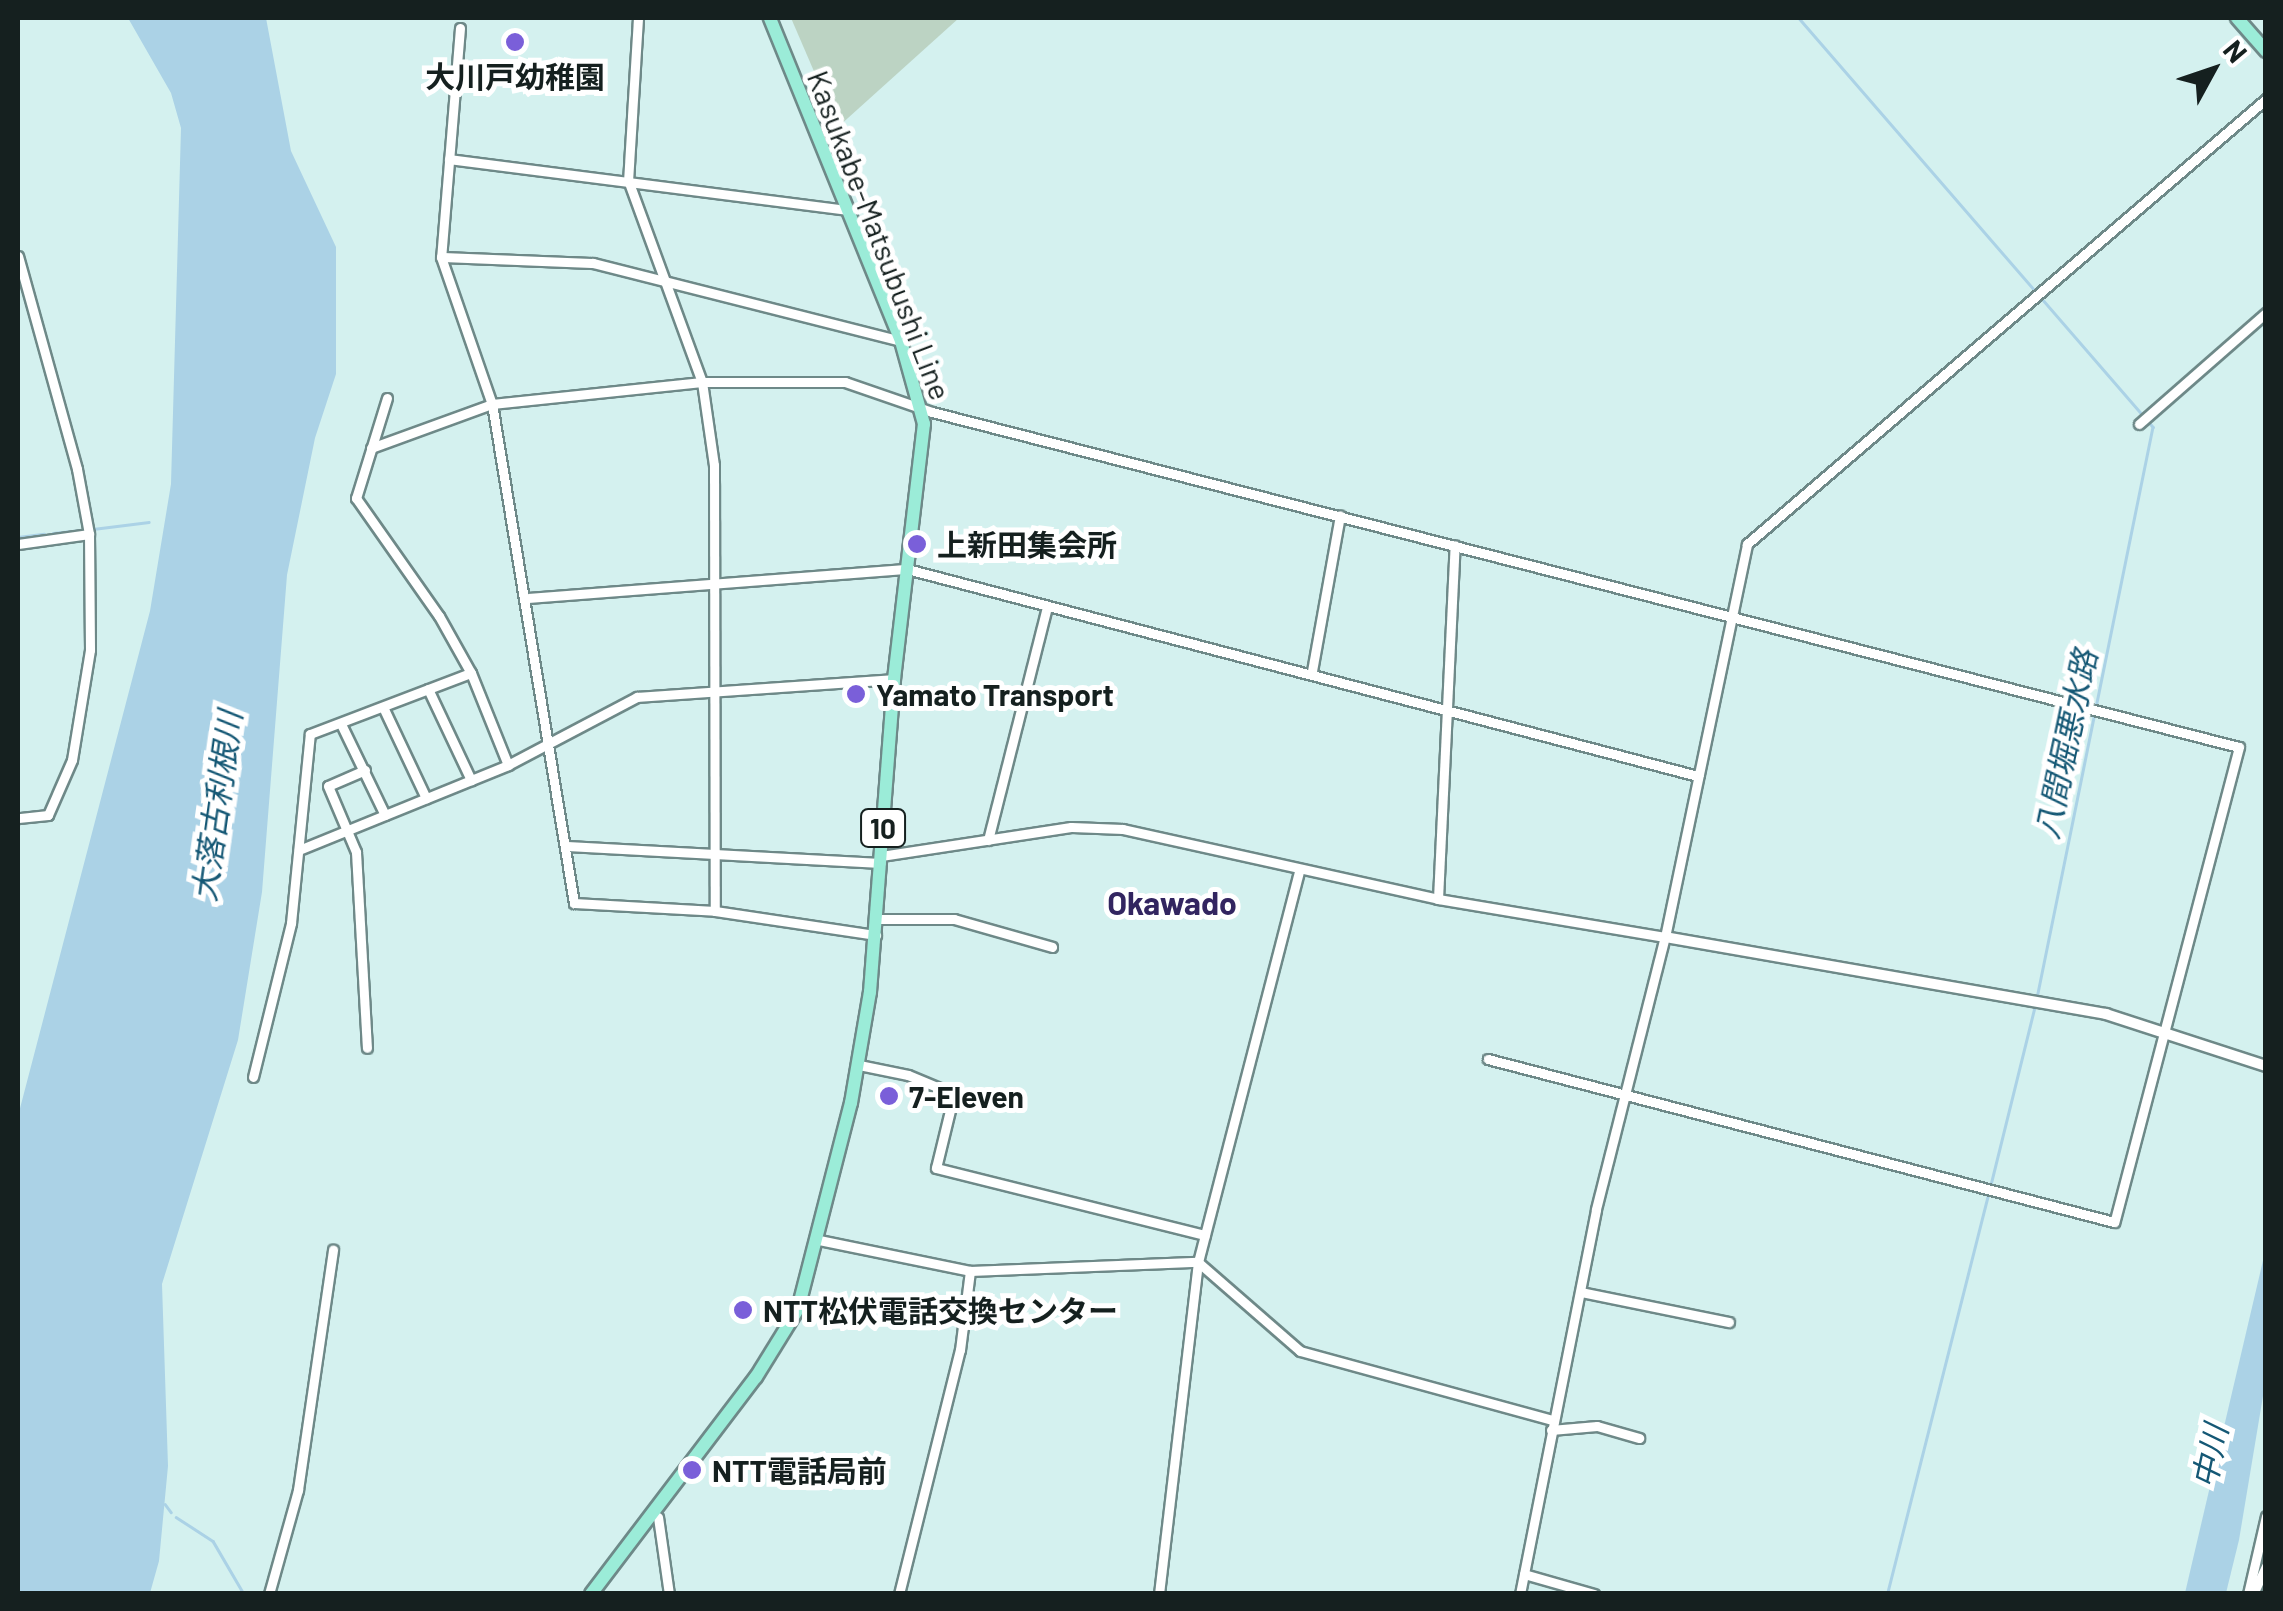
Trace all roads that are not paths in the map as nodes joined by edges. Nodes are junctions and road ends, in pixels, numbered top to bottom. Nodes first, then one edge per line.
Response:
1 (638, 18) edge
2 (770, 18) edge
3 (2237, 18) edge
4 (460, 28) dead end
5 (2266, 51) edge
6 (2266, 99) edge
7 (449, 159) junction
8 (628, 180) junction
9 (848, 210) junction
10 (18, 256) edge
11 (442, 256) junction
12 (663, 279) junction
13 (2266, 314) edge
14 (901, 342) junction
15 (702, 382) junction
16 (387, 398) dead end
17 (492, 404) junction
18 (923, 408) junction
19 (2140, 424) dead end
20 (371, 448) junction
21 (1340, 515) junction
22 (89, 534) junction
23 (18, 544) edge
24 (1455, 545) junction
25 (908, 568) junction
26 (717, 578) junction
27 (529, 598) junction
28 (1047, 606) junction
29 (1733, 616) junction
30 (1312, 671) junction
31 (471, 673) junction
32 (894, 679) junction
33 (428, 690) junction
34 (718, 690) junction
35 (383, 707) junction
36 (1450, 708) junction
37 (341, 724) junction
38 (553, 742) junction
39 (508, 765) junction
40 (364, 770) junction
41 (1698, 776) junction
42 (470, 780) junction
43 (426, 798) junction
44 (385, 815) junction
45 (18, 818) edge
46 (348, 830) junction
47 (988, 840) junction
48 (567, 846) junction
49 (300, 850) junction
50 (716, 854) junction
51 (881, 860) junction
52 (1298, 871) junction
53 (1438, 899) junction
54 (715, 911) junction
55 (877, 919) junction
56 (876, 935) junction
57 (1665, 936) junction
58 (1052, 948) dead end
59 (2164, 1031) junction
60 (367, 1048) dead end
61 (1488, 1059) dead end
62 (859, 1066) junction
63 (2265, 1066) edge
64 (254, 1077) dead end
65 (1625, 1094) junction
66 (1205, 1235) junction
67 (819, 1240) junction
68 (333, 1250) dead end
69 (1198, 1262) junction
70 (970, 1271) junction
71 (1581, 1292) junction
72 (1729, 1322) dead end
73 (1552, 1425) junction
74 (1639, 1438) dead end
75 (2266, 1516) edge
76 (658, 1517) dead end
77 (2266, 1566) edge
78 (1524, 1574) junction
79 (269, 1594) edge
80 (591, 1594) edge
81 (668, 1594) edge
82 (899, 1594) edge
83 (1159, 1594) edge
84 (1520, 1594) edge
85 (1594, 1594) edge
86 (2250, 1594) edge

1 - 8 street
2 - 9 main road, Kasukabe-Matsubushi Line / 10
3 - 5 main road
4 - 7 street
6 - 29 street
7 - 8 street
7 - 11 street
8 - 9 street
8 - 12 street
9 - 14 main road, Kasukabe-Matsubushi Line / 10
10 - 22 street
11 - 12 street
11 - 17 street
12 - 14 street
12 - 15 street
13 - 19 street
14 - 18 main road, Kasukabe-Matsubushi Line / 10
15 - 17 street
15 - 18 street
15 - 26 street
16 - 20 street
17 - 20 street
17 - 27 street
18 - 21 street
18 - 25 main road, Kasukabe-Matsubushi Line / 10
20 - 31 street
21 - 24 street
21 - 30 street
22 - 23 street
22 - 45 street
24 - 29 street
24 - 36 street
25 - 26 street
25 - 28 street
25 - 32 main road, Kasukabe-Matsubushi Line / 10
26 - 27 street
26 - 34 street
27 - 38 street
28 - 30 street
28 - 47 street
29 - 41 street
29 - 59 street
30 - 36 street
31 - 33 street
31 - 39 street
32 - 34 street
32 - 51 main road, Kasukabe-Matsubushi Line / 10
33 - 35 street
33 - 42 street
34 - 38 street
34 - 50 street
35 - 37 street
35 - 43 street
36 - 41 street
36 - 53 street
37 - 40 street
37 - 49 street
38 - 39 street
38 - 48 street
39 - 42 street
40 - 44 street
40 - 46 street
41 - 57 street
42 - 43 street
43 - 44 street
44 - 46 street
46 - 49 street
46 - 60 street
47 - 51 street
47 - 52 street
48 - 50 street
48 - 54 street
49 - 64 street
50 - 51 street
50 - 54 street
51 - 55 main road, Kasukabe-Matsubushi Line / 10
52 - 53 street
52 - 66 street
53 - 57 street
54 - 56 street
55 - 56 main road, Kasukabe-Matsubushi Line / 10
55 - 58 street
56 - 62 main road, Kasukabe-Matsubushi Line / 10
57 - 59 street
57 - 65 street
59 - 63 street
59 - 65 street
61 - 65 street
62 - 66 street
62 - 67 main road, Kasukabe-Matsubushi Line / 10
65 - 71 street
66 - 69 street
67 - 70 street
67 - 80 main road, Kasukabe-Matsubushi Line / 10
68 - 79 street
69 - 70 street
69 - 73 street
69 - 83 street
70 - 82 street
71 - 72 street
71 - 73 street
73 - 74 street
73 - 78 street
75 - 86 street
76 - 81 street
77 - 86 street
78 - 84 street
78 - 85 street

